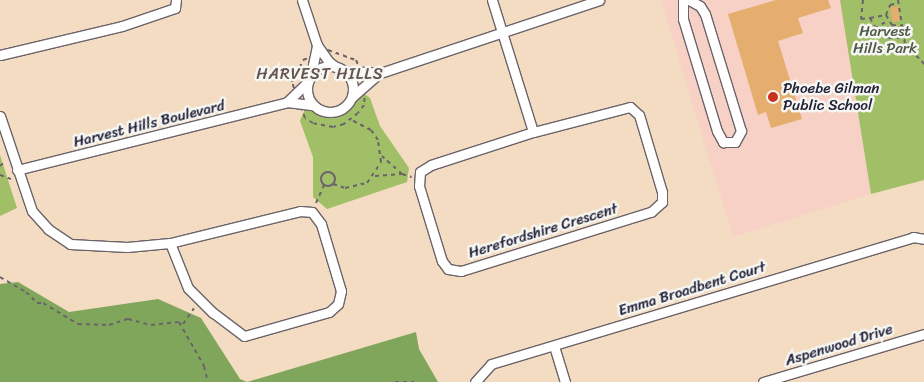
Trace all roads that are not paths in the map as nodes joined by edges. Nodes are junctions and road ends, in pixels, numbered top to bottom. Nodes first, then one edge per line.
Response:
1 (176, 0) edge
2 (302, 0) edge
3 (492, 0) edge
4 (599, 0) edge
5 (683, 0) edge
6 (689, 0) edge
7 (503, 34) junction
8 (0, 55) edge
9 (319, 55) junction
10 (341, 69) junction
11 (365, 78) junction
12 (309, 79) junction
13 (352, 97) junction
14 (297, 98) junction
15 (313, 105) junction
16 (0, 116) edge
17 (533, 132) junction
18 (19, 174) junction
19 (924, 239) edge
20 (170, 243) junction
21 (924, 334) edge
22 (554, 346) junction
23 (475, 382) edge
24 (565, 382) edge
25 (763, 382) edge

1 - 8 street
2 - 9 street
3 - 7 street
4 - 7 street
5 - 6 street
7 - 11 street
7 - 17 street
9 - 10 street
9 - 12 street
10 - 11 street
10 - 12 street
10 - 13 street
11 - 13 street
12 - 14 street
12 - 15 street
13 - 15 street
14 - 15 street, Harvest Hills Boulevard
14 - 18 street, Harvest Hills Boulevard
16 - 18 street
17 - 17 street, Herefordshire Crescent
18 - 20 street
19 - 22 street, Emma Broadbent Court
20 - 20 street
21 - 25 street, Aspenwood Drive
22 - 23 street, Emma Broadbent Court
22 - 24 street

